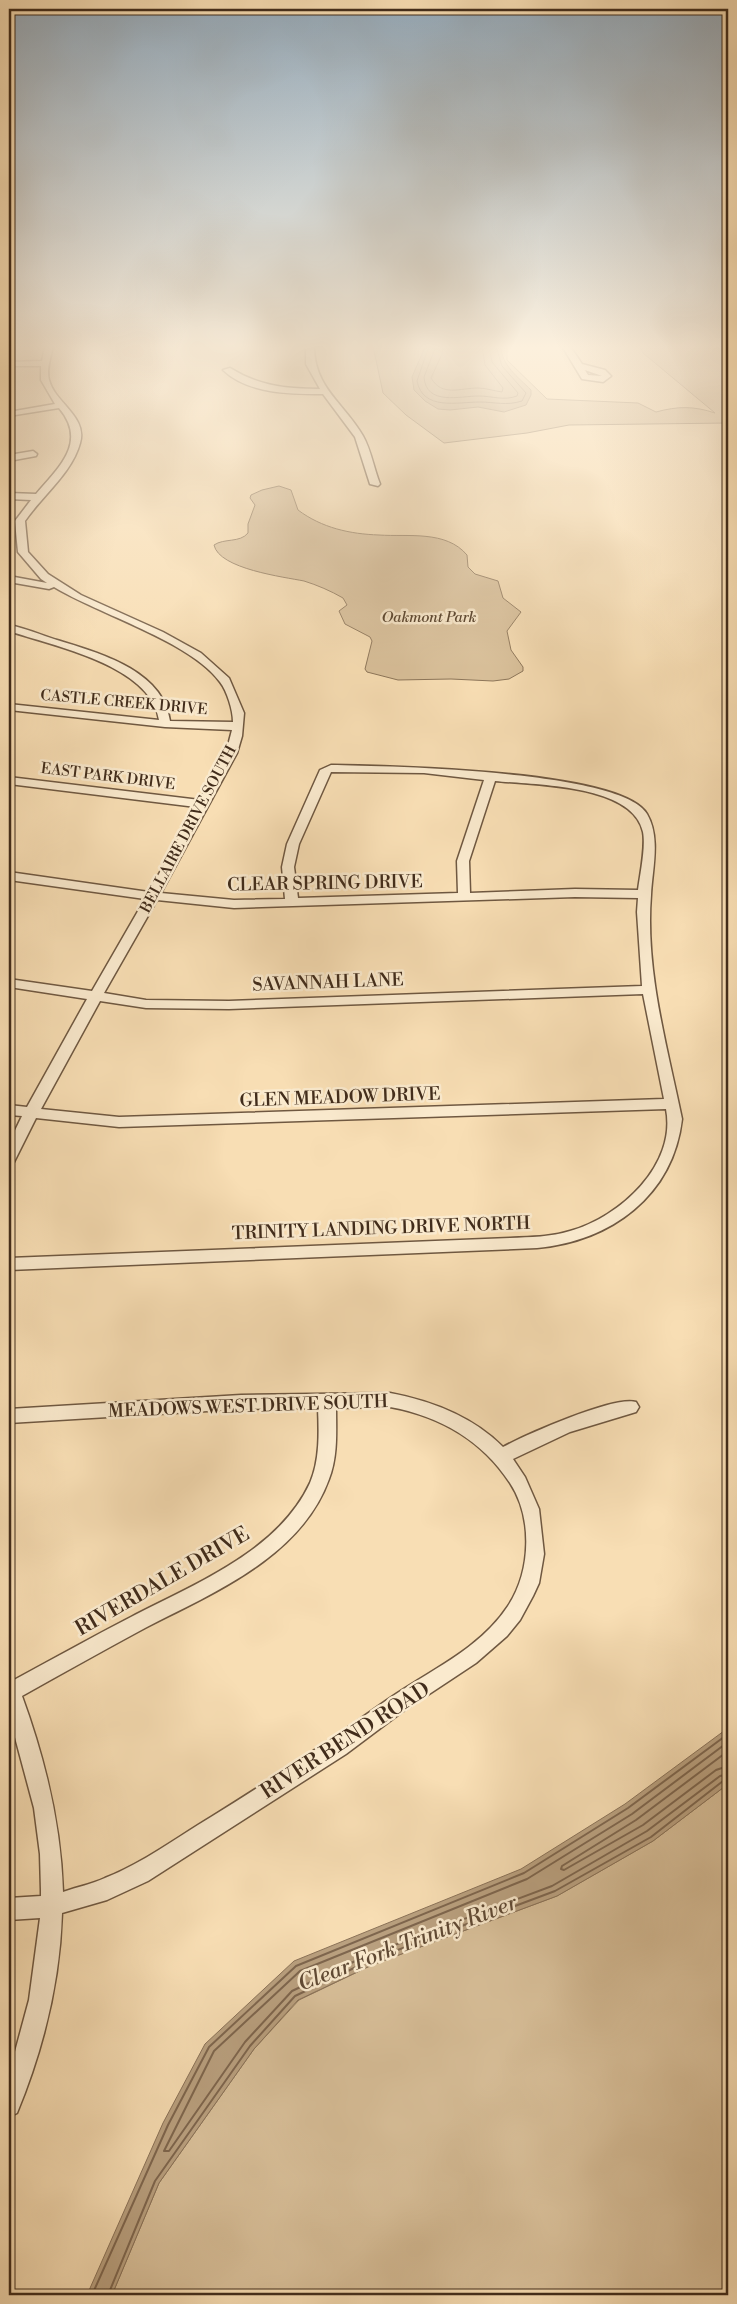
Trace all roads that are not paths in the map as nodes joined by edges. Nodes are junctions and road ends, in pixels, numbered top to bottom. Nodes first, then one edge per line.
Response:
1 (34, 454) dead end
2 (70, 454) edge
3 (365, 454) edge
4 (9, 458) edge
5 (375, 484) dead end
6 (9, 496) edge
7 (38, 498) junction
8 (13, 533) edge
9 (34, 572) junction
10 (9, 578) edge
11 (59, 589) junction
12 (9, 628) edge
13 (9, 707) edge
14 (165, 724) junction
15 (238, 727) junction
16 (490, 778) junction
17 (9, 780) edge
18 (204, 804) junction
19 (9, 876) edge
20 (644, 894) junction
21 (154, 896) junction
22 (464, 897) junction
23 (292, 902) junction
24 (9, 983) edge
25 (649, 990) junction
26 (96, 997) junction
27 (672, 1104) junction
28 (9, 1110) edge
29 (30, 1113) junction
30 (9, 1158) edge
31 (9, 1264) edge
32 (327, 1400) junction
33 (630, 1407) dead end
34 (9, 1416) edge
35 (501, 1456) junction
36 (10, 1689) edge
37 (51, 1906) junction
38 (9, 1909) edge
39 (9, 2105) edge

1 - 4 street
2 - 7 street, BELLAIRE DRIVE SOUTH
3 - 5 street
6 - 7 street
7 - 8 street, BELLAIRE DRIVE SOUTH
8 - 9 street, BELLAIRE DRIVE SOUTH
9 - 10 street
9 - 11 street, BELLAIRE DRIVE SOUTH
10 - 11 street
11 - 15 street, BELLAIRE DRIVE SOUTH
12 - 14 street
13 - 14 street, CASTLE CREEK DRIVE
14 - 15 street, CASTLE CREEK DRIVE
15 - 18 street, BELLAIRE DRIVE SOUTH
16 - 20 street, TRINITY LANDING DRIVE NORTH
16 - 22 street
16 - 23 street
17 - 18 street, EAST PARK DRIVE
18 - 21 street, BELLAIRE DRIVE SOUTH
19 - 21 street, CLEAR SPRING DRIVE
20 - 22 street, CLEAR SPRING DRIVE
20 - 25 street, TRINITY LANDING DRIVE NORTH
21 - 23 street, CLEAR SPRING DRIVE
21 - 26 street, BELLAIRE DRIVE SOUTH
22 - 23 street, CLEAR SPRING DRIVE
24 - 26 street, SAVANNAH LANE
25 - 26 street, SAVANNAH LANE
25 - 27 street, TRINITY LANDING DRIVE NORTH
26 - 29 street, BELLAIRE DRIVE SOUTH
27 - 29 street, GLEN MEADOW DRIVE
27 - 31 street, TRINITY LANDING DRIVE NORTH
28 - 29 street, GLEN MEADOW DRIVE
29 - 30 street, BELLAIRE DRIVE SOUTH
32 - 34 street, MEADOWS WEST DRIVE SOUTH
32 - 35 street, MEADOWS WEST DRIVE SOUTH
32 - 36 street, RIVERDALE DRIVE
33 - 35 street
35 - 37 street, RIVER BEND ROAD
36 - 37 street
37 - 38 street, RIVER BEND ROAD
37 - 39 street

